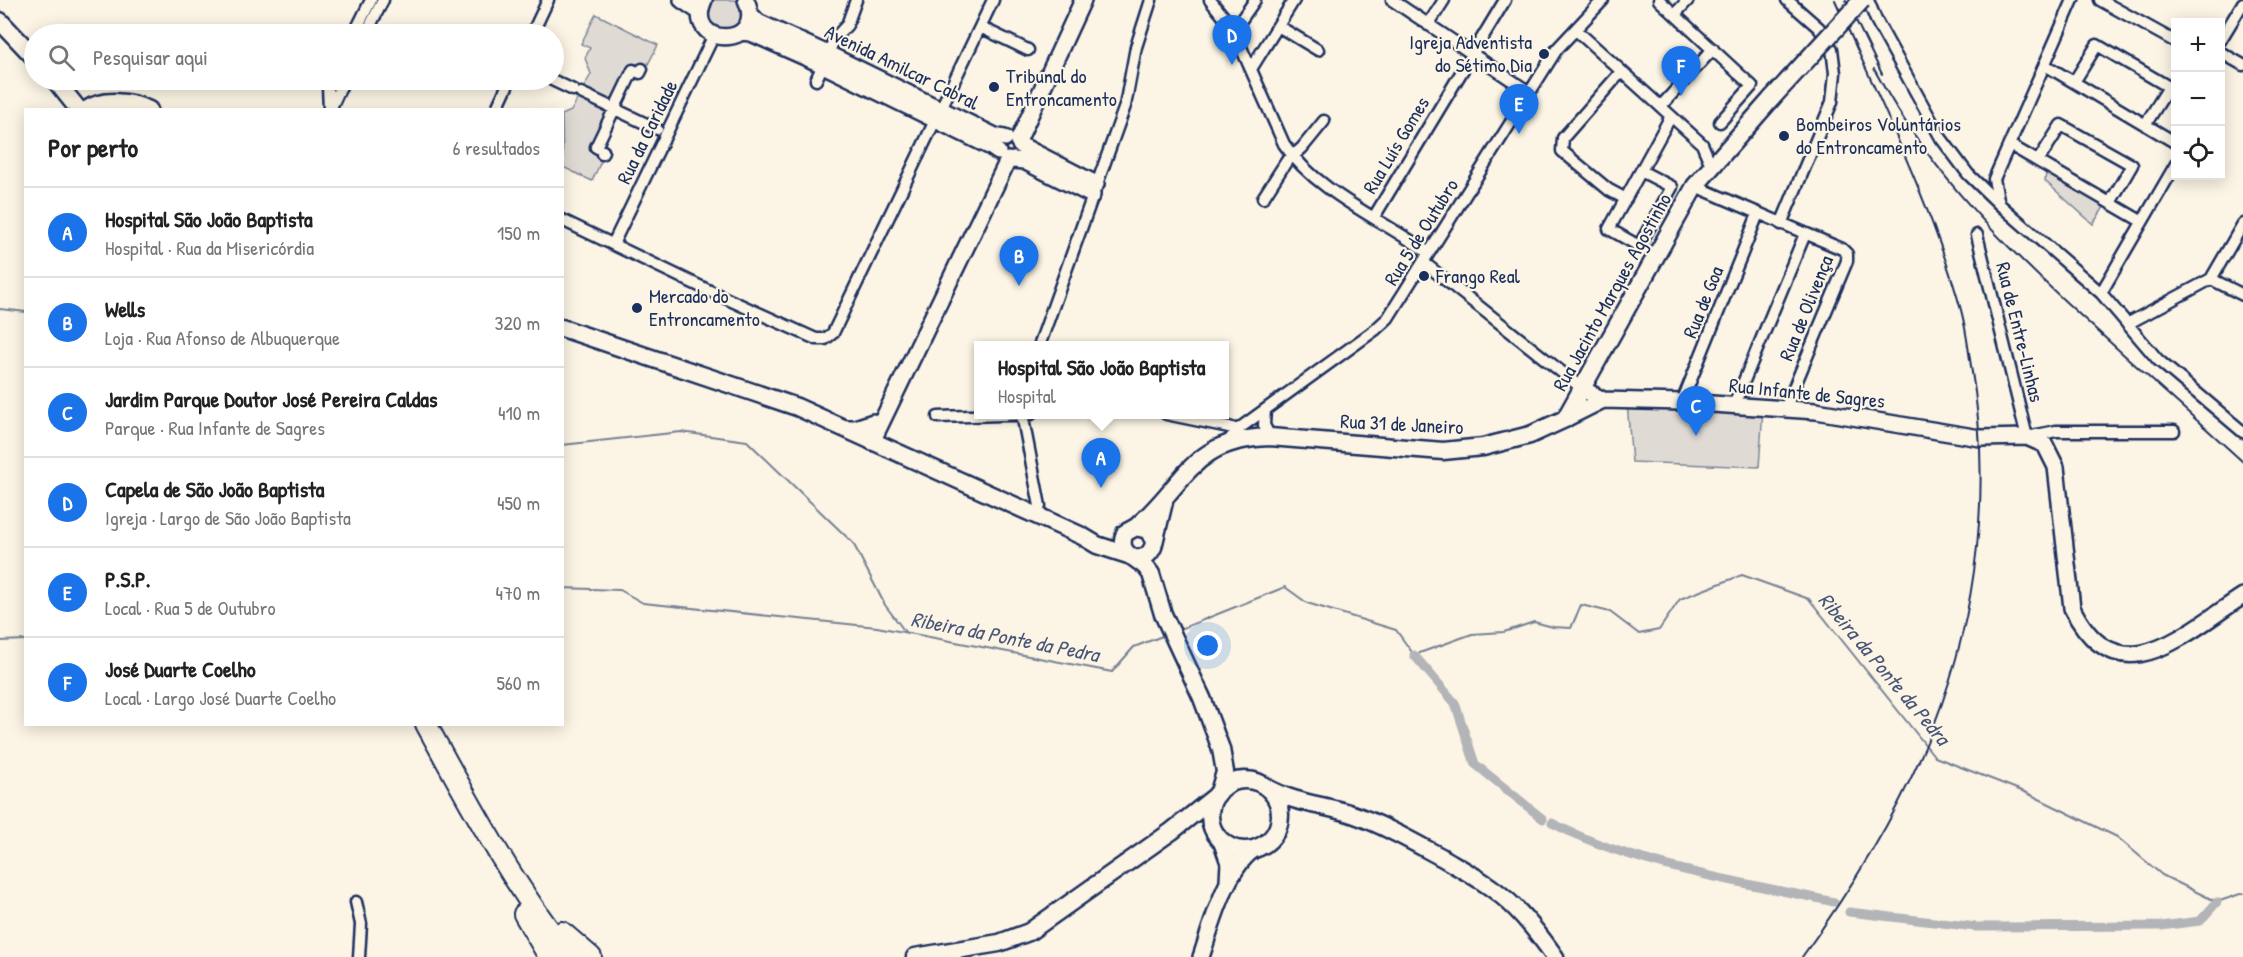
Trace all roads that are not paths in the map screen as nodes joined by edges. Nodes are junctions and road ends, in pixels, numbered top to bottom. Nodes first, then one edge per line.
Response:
1 (370, 0) edge
2 (383, 0) edge
3 (548, 0) edge
4 (682, 0) edge
5 (856, 0) edge
6 (993, 0) edge
7 (1075, 0) edge
8 (1083, 0) edge
9 (1151, 0) edge
10 (1210, 0) edge
11 (1255, 0) edge
12 (1294, 0) edge
13 (1392, 0) edge
14 (1444, 0) edge
15 (1505, 0) edge
16 (1603, 0) edge
17 (1659, 0) edge
18 (1688, 0) edge
19 (1787, 0) edge
20 (1862, 0) edge
21 (1868, 0) edge
22 (2073, 0) edge
23 (2107, 2) edge
24 (702, 6) edge
25 (748, 7) edge
26 (2242, 8) edge
27 (1675, 14) junction
28 (0, 21) edge
29 (359, 24) edge
30 (371, 24) edge
31 (537, 24) edge
32 (1428, 25) junction
33 (1278, 26) junction
34 (980, 27) junction
35 (1232, 27) junction
36 (1576, 30) junction
37 (741, 32) junction
38 (2225, 34) edge
39 (714, 35) junction
40 (2171, 40) edge
41 (24, 46) edge
42 (1713, 49) junction
43 (1028, 50) dead end
44 (1318, 50) dead end
45 (1471, 54) junction
46 (2225, 55) edge
47 (826, 59) junction
48 (2045, 65) junction
49 (2243, 65) edge
50 (642, 69) dead end
51 (1251, 69) junction
52 (1622, 72) junction
53 (816, 80) dead end
54 (2074, 82) junction
55 (564, 85) edge
56 (63, 90) edge
57 (330, 90) edge
58 (339, 90) edge
59 (505, 90) edge
60 (1529, 92) junction
61 (110, 106) edge
62 (1661, 106) junction
63 (77, 108) edge
64 (90, 108) edge
65 (144, 108) edge
66 (329, 108) edge
67 (330, 108) edge
68 (497, 108) edge
69 (615, 108) junction
70 (938, 115) junction
71 (1671, 116) junction
72 (1324, 121) dead end
73 (1720, 123) dead end
74 (2145, 125) junction
75 (657, 129) dead end
76 (1013, 140) junction
77 (2171, 140) edge
78 (1702, 144) junction
79 (2010, 145) junction
80 (1724, 151) junction
81 (602, 154) dead end
82 (1005, 157) junction
83 (1293, 157) junction
84 (2038, 161) junction
85 (1712, 165) junction
86 (1641, 171) junction
87 (2171, 171) edge
88 (1695, 186) junction
89 (1094, 189) junction
90 (1263, 198) dead end
91 (1626, 199) junction
92 (2109, 203) junction
93 (1999, 204) junction
94 (1758, 214) junction
95 (1374, 217) junction
96 (564, 221) edge
97 (2141, 221) junction
98 (1781, 224) junction
99 (2243, 224) edge
100 (1805, 234) junction
101 (1977, 235) dead end
102 (613, 244) junction
103 (1426, 258) junction
104 (2211, 279) junction
105 (2101, 292) junction
106 (2243, 295) edge
107 (2127, 324) junction
108 (564, 329) edge
109 (1040, 341) edge
110 (1583, 389) junction
111 (1603, 400) junction
112 (1682, 402) junction
113 (1734, 405) junction
114 (1785, 409) junction
115 (1265, 410) junction
116 (974, 416) edge
117 (938, 417) dead end
118 (1565, 418) junction
119 (1023, 419) edge
120 (1190, 419) edge
121 (877, 423) junction
122 (843, 428) junction
123 (2174, 431) dead end
124 (2243, 432) edge
125 (1232, 436) junction
126 (1270, 437) junction
127 (2027, 437) junction
128 (868, 440) junction
129 (890, 448) junction
130 (1165, 498) junction
131 (1037, 516) junction
132 (1131, 530) junction
133 (1082, 536) junction
134 (1153, 544) junction
135 (1131, 557) junction
136 (2243, 596) edge
137 (1166, 613) junction
138 (427, 726) edge
139 (1221, 749) junction
140 (1262, 785) junction
141 (1218, 793) junction
142 (1328, 808) junction
143 (484, 831) junction
144 (1172, 831) junction
145 (1276, 831) junction
146 (1219, 837) junction
147 (1258, 847) junction
148 (516, 878) junction
149 (1225, 891) junction
150 (356, 902) dead end
151 (517, 902) junction
152 (359, 957) edge
153 (549, 957) edge
154 (561, 957) edge
155 (570, 957) edge
156 (591, 957) edge
157 (915, 957) edge
158 (1201, 957) edge
159 (1555, 957) edge

1 - 29 street
2 - 30 street
3 - 31 street
4 - 24 street
5 - 47 street
6 - 34 street
7 - 76 street
8 - 76 street
9 - 89 street
10 - 35 street, Rua Infante de Sagres
11 - 35 street
12 - 33 street
13 - 32 street
14 - 32 street
15 - 45 street, Rua Luís Gomes
16 - 36 street, Rua 5 de Outubro
17 - 27 street
18 - 27 street
19 - 98 street
20 - 80 main road, Rua Jacinto Marques Agostinho, bridge
21 - 93 street
22 - 48 street
23 - 40 street
24 - 39 street
25 - 37 street
25 - 47 street, Avenida Amilcar Cabral
26 - 38 street
27 - 42 street
28 - 41 main road
32 - 45 street
33 - 44 street
33 - 51 street
34 - 43 street
34 - 70 street
35 - 51 street, Rua Infante de Sagres
36 - 52 street
36 - 60 street, Rua 5 de Outubro
37 - 39 street
37 - 47 street, Avenida Amilcar Cabral
39 - 102 street, Rua da Caridade
42 - 62 street
42 - 73 street
45 - 60 street
45 - 95 street, Rua Luís Gomes
46 - 49 street
47 - 53 street
47 - 70 street, Avenida Amilcar Cabral
48 - 54 street
48 - 79 street
50 - 69 street
51 - 83 street, Rua Infante de Sagres
52 - 62 street
52 - 91 street
54 - 74 street
54 - 74 street
55 - 69 street
56 - 63 main road
57 - 66 street
58 - 67 street
59 - 68 street
60 - 103 street, Rua 5 de Outubro
61 - 64 main road
61 - 65 main road
62 - 71 street
69 - 75 street
69 - 81 street
70 - 76 street, Avenida Amilcar Cabral
70 - 82 street, Avenida Amilcar Cabral
70 - 102 street
71 - 78 street
71 - 86 street
72 - 83 street
74 - 77 street
76 - 82 street
76 - 89 street, Avenida Amilcar Cabral
78 - 80 street
78 - 85 street
79 - 84 street
79 - 93 street
80 - 85 main road, Rua Jacinto Marques Agostinho
82 - 89 street, Avenida Amilcar Cabral
82 - 121 street
83 - 90 street
83 - 95 street, Rua Infante de Sagres
84 - 92 street
84 - 92 street
85 - 88 main road, Rua Jacinto Marques Agostinho
86 - 91 street
86 - 91 street
87 - 97 street
88 - 94 street
88 - 110 main road, Rua Jacinto Marques Agostinho
89 - 109 street
92 - 97 street
93 - 105 street
94 - 98 street
94 - 112 street, Rua de Goa
95 - 103 street, Rua Infante de Sagres
96 - 102 street
97 - 105 street
98 - 100 street
99 - 104 street
100 - 113 street
100 - 114 street, Rua de Olivença
101 - 127 street, Rua de Entre-Linhas
103 - 110 street, Rua Infante de Sagres
103 - 115 street, Rua 5 de Outubro
104 - 106 street
104 - 107 street
105 - 107 street
107 - 124 street
108 - 122 main road
110 - 111 street, Rua Infante de Sagres
110 - 118 main road, Rua Jacinto Marques Agostinho
111 - 112 street, Rua Infante de Sagres
111 - 118 street, Rua 31 de Janeiro
112 - 113 street, Rua Infante de Sagres
113 - 114 street, Rua Infante de Sagres
114 - 127 street, Rua Infante de Sagres
115 - 125 street, Rua 5 de Outubro
115 - 126 street
116 - 117 street
118 - 126 main road, Rua 31 de Janeiro
119 - 131 street
120 - 125 street
121 - 122 street
121 - 128 street
121 - 129 street
122 - 128 main road
123 - 127 street
125 - 126 main road, Rua 31 de Janeiro
125 - 130 main road, Rua 31 de Janeiro
127 - 136 street
128 - 129 main road
129 - 131 main road
130 - 132 main road
130 - 134 main road
131 - 133 main road
132 - 133 main road
132 - 134 main road
132 - 135 main road
133 - 135 main road
134 - 135 main road
134 - 137 main road
135 - 137 main road
137 - 139 main road
138 - 143 highway
139 - 140 main road
139 - 141 main road
140 - 141 main road
140 - 142 main road
140 - 145 main road
141 - 144 main road
141 - 146 main road
142 - 145 main road
142 - 159 main road
143 - 148 highway
143 - 151 highway
144 - 146 main road
144 - 157 main road
145 - 147 main road
146 - 147 main road
146 - 149 street
147 - 149 street
148 - 155 highway
148 - 156 highway
149 - 158 street
150 - 152 street
151 - 153 highway
151 - 154 highway

